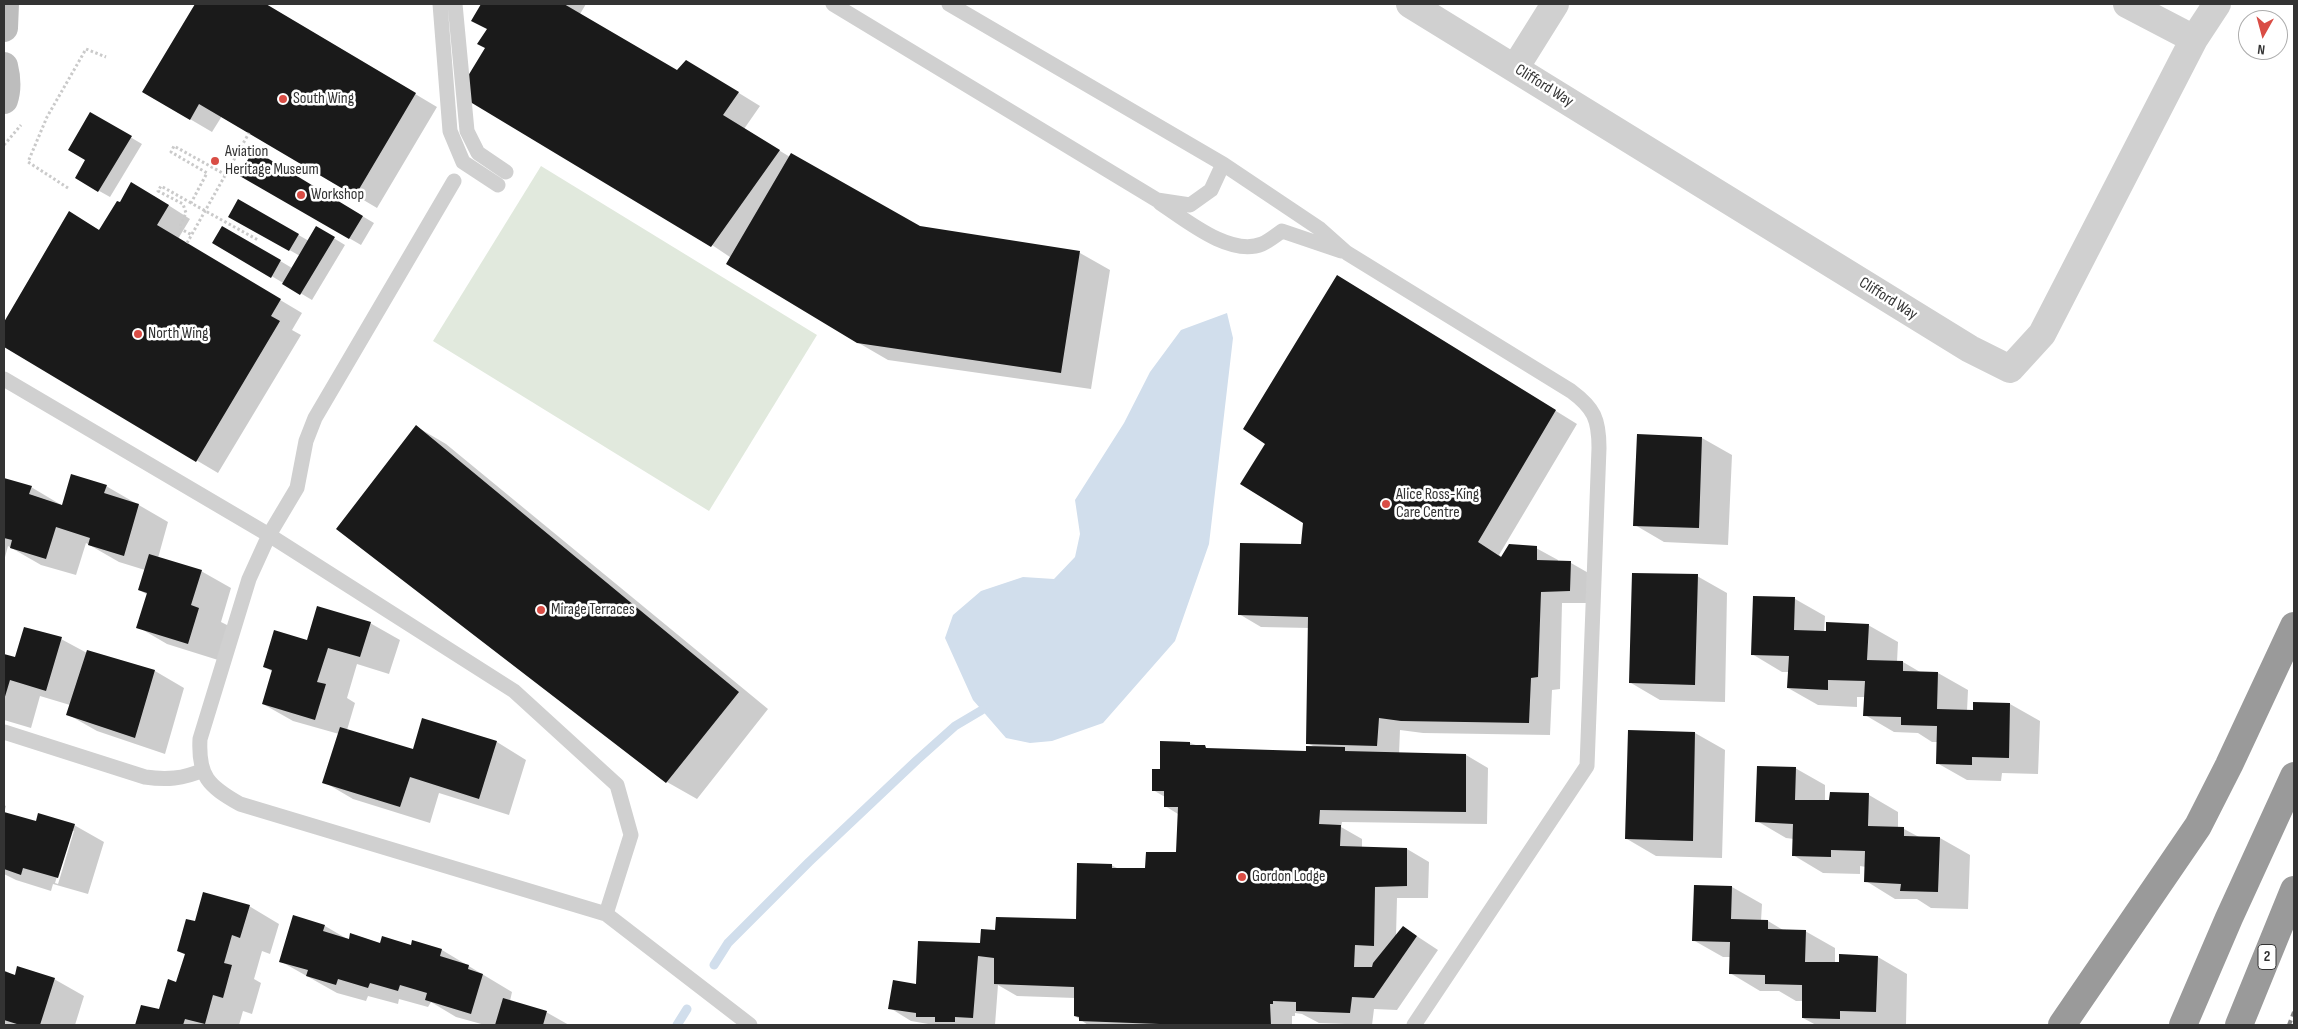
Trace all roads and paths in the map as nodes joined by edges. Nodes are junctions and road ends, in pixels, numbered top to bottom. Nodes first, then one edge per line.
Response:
1 (4, 4) edge
2 (440, 4) edge
3 (455, 4) edge
4 (833, 4) edge
5 (949, 4) edge
6 (1410, 4) edge
7 (1555, 4) edge
8 (2127, 4) edge
9 (2217, 4) edge
10 (4, 28) edge
11 (2194, 39) junction
12 (106, 57) dead end
13 (4, 66) edge
14 (1515, 68) junction
15 (4, 100) edge
16 (249, 133) dead end
17 (1223, 164) junction
18 (506, 172) dead end
19 (226, 175) junction
20 (454, 181) dead end
21 (498, 185) dead end
22 (68, 188) dead end
23 (1157, 200) junction
24 (191, 204) junction
25 (205, 211) junction
26 (192, 235) junction
27 (258, 240) dead end
28 (187, 244) dead end
29 (1347, 254) junction
30 (4, 379) edge
31 (269, 535) junction
32 (2294, 626) edge
33 (4, 732) edge
34 (203, 770) junction
35 (2294, 776) edge
36 (2294, 890) edge
37 (606, 914) junction
38 (750, 1025) edge
39 (1414, 1025) edge
40 (2062, 1025) edge
41 (2183, 1025) edge
42 (2239, 1025) edge

1 - 10 main road
2 - 21 lane
3 - 18 lane
4 - 23 lane
5 - 17 lane
6 - 14 street, Clifford Way
7 - 14 street
8 - 11 street
9 - 11 street, Clifford Way
11 - 14 street, Clifford Way
12 - 22 path
13 - 15 main road
16 - 19 path
17 - 23 lane
17 - 29 lane
19 - 24 path
19 - 25 path
20 - 31 lane
23 - 29 lane
24 - 25 path
24 - 26 path
25 - 26 path
25 - 27 path
26 - 28 path
29 - 39 lane
30 - 31 lane
31 - 34 lane
31 - 37 lane
32 - 40 highway
33 - 34 lane
34 - 37 lane
35 - 41 highway
36 - 42 highway, 2
37 - 38 lane

